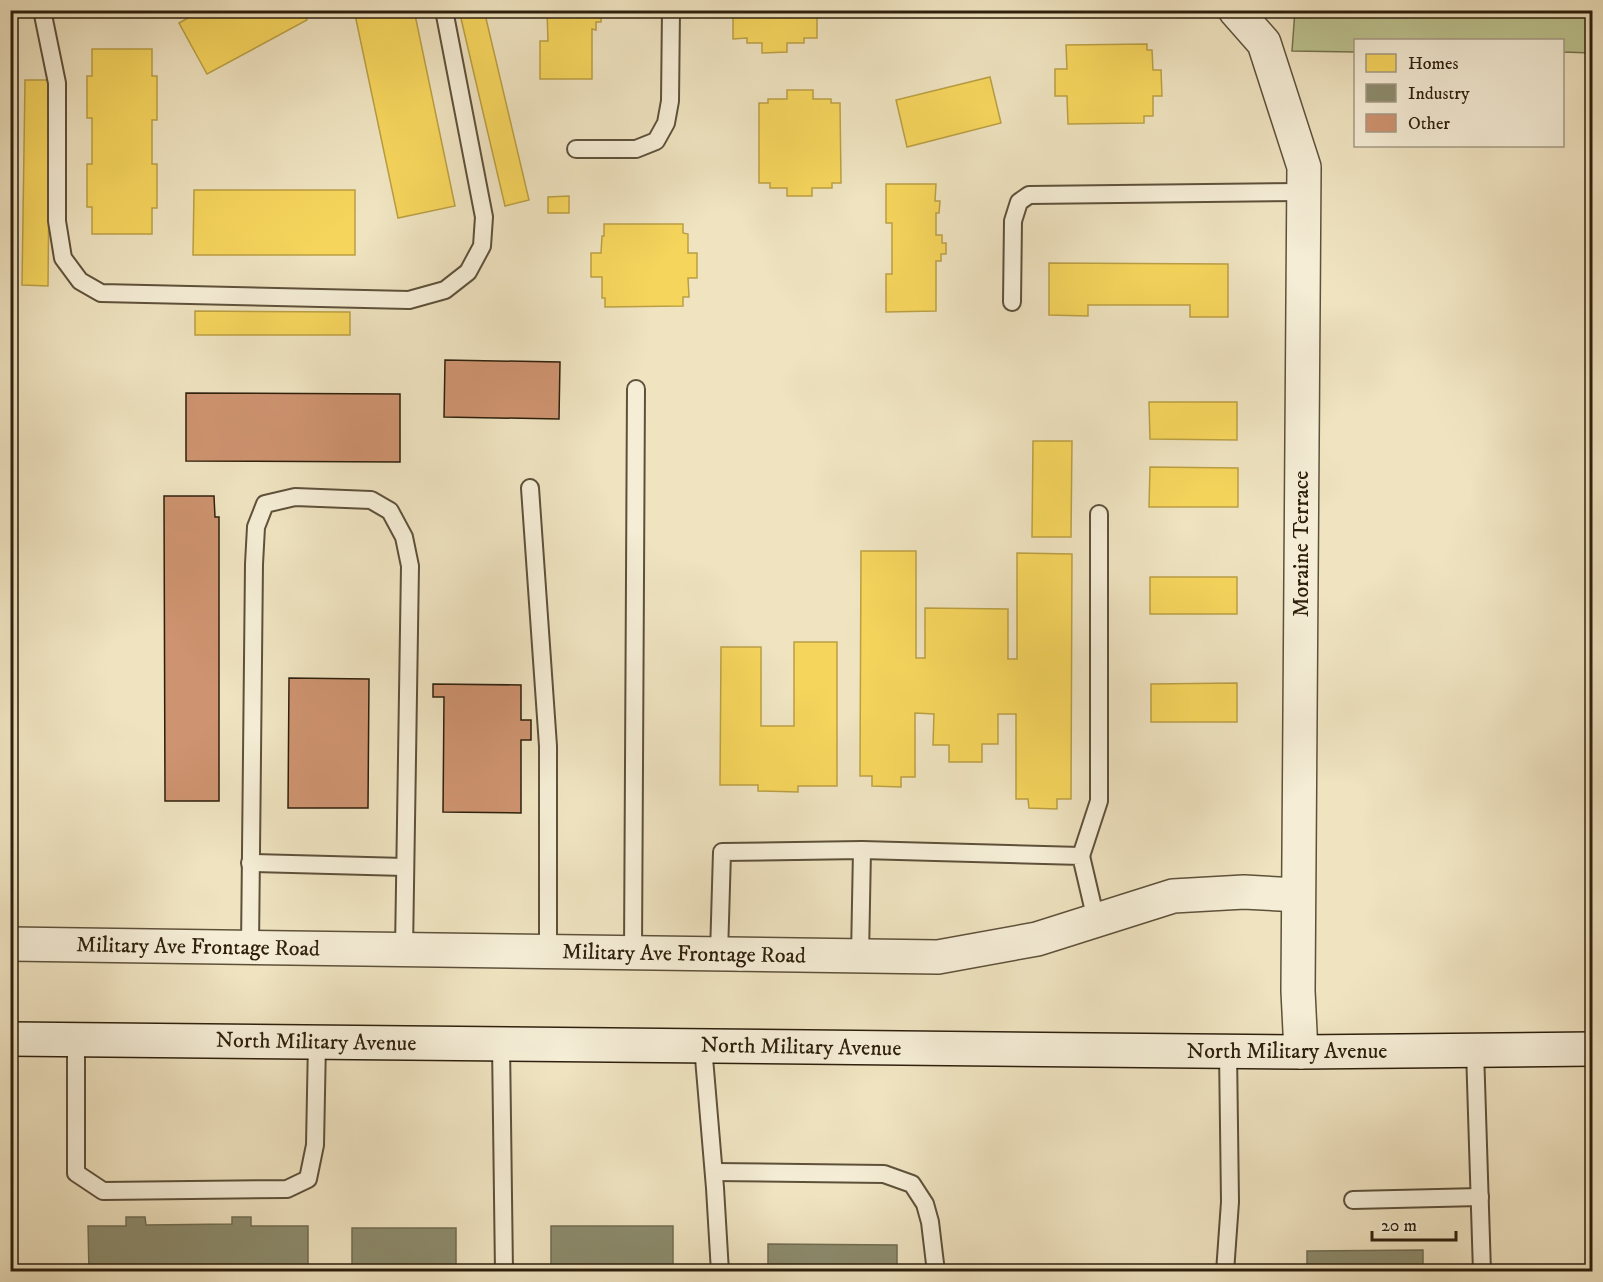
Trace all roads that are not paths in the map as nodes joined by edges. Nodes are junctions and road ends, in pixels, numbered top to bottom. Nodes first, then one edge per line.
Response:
1 (42, 10) edge
2 (444, 10) edge
3 (670, 10) edge
4 (1235, 10) edge
5 (576, 149) dead end
6 (1304, 192) junction
7 (1012, 302) dead end
8 (636, 388) dead end
9 (530, 488) dead end
10 (1099, 514) dead end
11 (862, 850) junction
12 (1080, 856) junction
13 (250, 863) junction
14 (405, 867) junction
15 (1298, 895) junction
16 (1096, 920) junction
17 (10, 944) edge
18 (250, 948) junction
19 (404, 950) junction
20 (548, 952) junction
21 (633, 953) junction
22 (719, 954) junction
23 (860, 956) junction
24 (10, 1039) edge
25 (76, 1040) junction
26 (317, 1042) junction
27 (501, 1044) junction
28 (703, 1046) junction
29 (1593, 1049) edge
30 (1475, 1050) junction
31 (1228, 1051) junction
32 (1301, 1052) junction
33 (714, 1172) junction
34 (1480, 1197) junction
35 (1353, 1200) dead end
36 (504, 1272) edge
37 (720, 1272) edge
38 (936, 1272) edge
39 (1225, 1272) edge
40 (1482, 1272) edge

1 - 2 lane
3 - 5 lane
4 - 6 street, Moraine Terrace
6 - 7 lane
6 - 15 street, Moraine Terrace
8 - 21 lane
9 - 20 lane
10 - 12 lane
11 - 12 lane
11 - 22 lane
11 - 23 lane
12 - 16 lane
13 - 14 lane
13 - 14 lane
13 - 18 lane
14 - 19 lane
15 - 16 street, Military Ave Frontage Road
15 - 32 street, Moraine Terrace
16 - 23 street, Military Ave Frontage Road
17 - 18 street, Military Ave Frontage Road
18 - 19 street, Military Ave Frontage Road
19 - 20 street, Military Ave Frontage Road
20 - 21 street, Military Ave Frontage Road
21 - 22 street, Military Ave Frontage Road
22 - 23 street, Military Ave Frontage Road
24 - 25 street, North Military Avenue
25 - 26 street, North Military Avenue
25 - 26 lane
26 - 27 street, North Military Avenue
27 - 28 street, North Military Avenue
27 - 36 lane
28 - 31 street, North Military Avenue
28 - 33 lane
29 - 30 street, North Military Avenue
30 - 32 street, North Military Avenue
30 - 34 lane
31 - 32 street, North Military Avenue
31 - 39 lane
33 - 37 lane
33 - 38 lane
34 - 35 lane
34 - 40 lane

